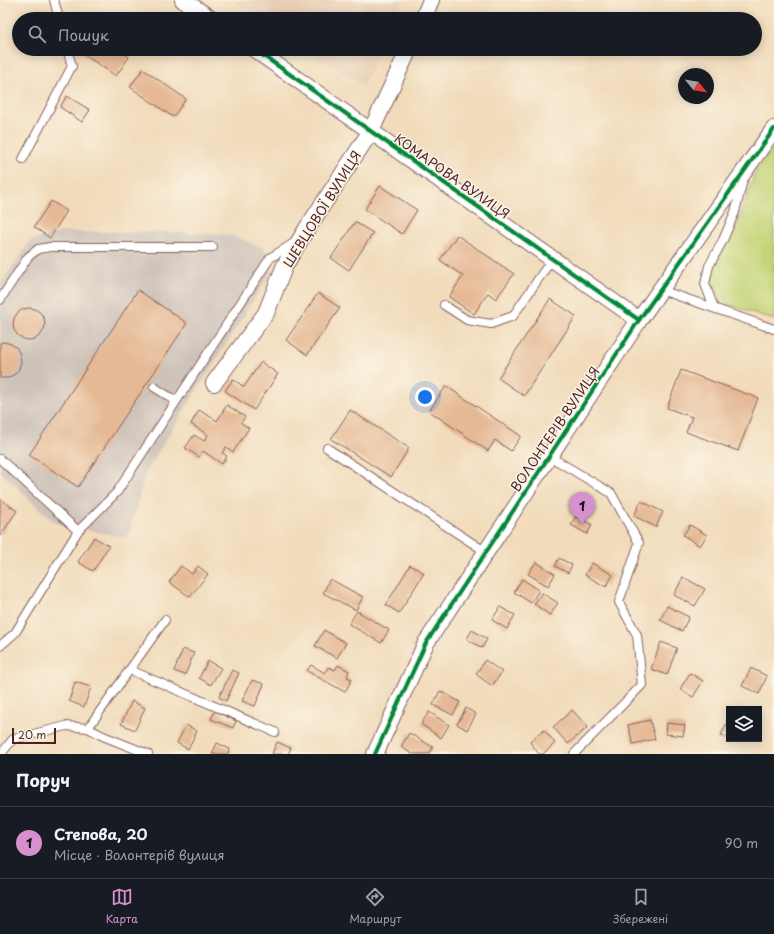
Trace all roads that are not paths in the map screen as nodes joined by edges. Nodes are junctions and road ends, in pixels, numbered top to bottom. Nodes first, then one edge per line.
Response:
1 (54, 0) edge
2 (184, 0) edge
3 (431, 0) edge
4 (57, 12) edge
5 (201, 12) edge
6 (426, 12) edge
7 (69, 56) edge
8 (264, 56) edge
9 (406, 56) edge
10 (774, 129) edge
11 (371, 131) junction
12 (23, 159) dead end
13 (747, 168) junction
14 (301, 238) junction
15 (213, 247) dead end
16 (552, 259) junction
17 (661, 290) junction
18 (0, 300) edge
19 (444, 304) dead end
20 (714, 308) junction
21 (639, 320) junction
22 (774, 329) edge
23 (214, 383) dead end
24 (154, 387) dead end
25 (176, 401) junction
26 (327, 448) dead end
27 (549, 456) junction
28 (0, 459) edge
29 (78, 531) junction
30 (486, 552) junction
31 (165, 620) dead end
32 (0, 646) edge
33 (130, 670) junction
34 (88, 728) junction
35 (275, 732) dead end
36 (1, 754) edge
37 (148, 754) edge
38 (375, 754) edge
39 (574, 754) edge

1 - 4 lane
2 - 5 street
3 - 6 street
7 - 12 lane
8 - 11 street, КОМАРОВА ВУЛИЦЯ
9 - 11 street, ШЕВЦОВОЇ ВУЛИЦЯ
10 - 13 street, ВОЛОНТЕРІВ ВУЛИЦЯ
11 - 14 street, ШЕВЦОВОЇ ВУЛИЦЯ
11 - 16 street, КОМАРОВА ВУЛИЦЯ
13 - 17 street, ВОЛОНТЕРІВ ВУЛИЦЯ
13 - 20 lane
14 - 23 street, ШЕВЦОВОЇ ВУЛИЦЯ
14 - 25 lane
15 - 18 lane
16 - 19 lane
16 - 21 street, КОМАРОВА ВУЛИЦЯ
17 - 20 lane
17 - 21 street, ВОЛОНТЕРІВ ВУЛИЦЯ
20 - 22 lane
21 - 27 street, ВОЛОНТЕРІВ ВУЛИЦЯ
24 - 25 lane
25 - 29 lane
26 - 30 lane
27 - 30 street, ВОЛОНТЕРІВ ВУЛИЦЯ
27 - 39 lane
28 - 29 lane
29 - 32 lane
30 - 38 street, ВОЛОНТЕРІВ ВУЛИЦЯ
31 - 33 lane
33 - 34 lane
33 - 35 lane
34 - 36 lane
34 - 37 lane

